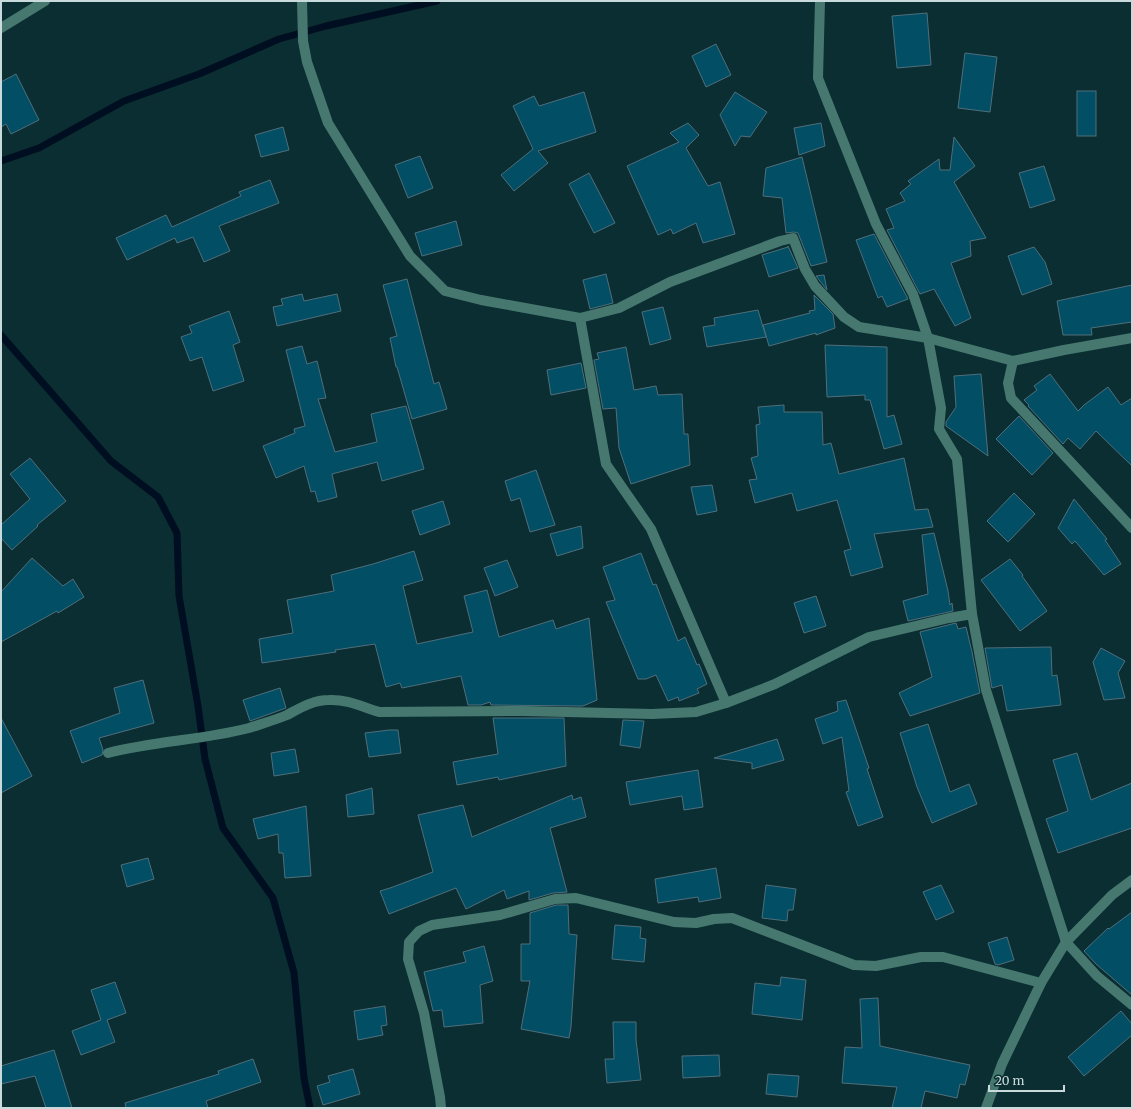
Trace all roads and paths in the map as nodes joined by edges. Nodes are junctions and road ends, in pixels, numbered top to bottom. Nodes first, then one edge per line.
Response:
1 (45, 1) edge
2 (302, 1) edge
3 (820, 1) edge
4 (1, 28) edge
5 (580, 318) junction
6 (928, 338) junction
7 (1132, 338) edge
8 (1013, 362) junction
9 (1132, 528) edge
10 (972, 614) junction
11 (726, 703) junction
12 (108, 753) dead end
13 (1132, 880) edge
14 (1066, 942) junction
15 (1041, 982) junction
16 (1132, 1004) edge
17 (441, 1108) edge
18 (986, 1108) edge

1 - 4 street
2 - 5 street
3 - 6 street
5 - 6 street
5 - 11 street
6 - 8 street
6 - 10 street
7 - 8 street
8 - 9 street
10 - 11 street
10 - 14 street
11 - 12 street
13 - 14 street
14 - 15 street
14 - 16 street
15 - 17 street
15 - 18 street

